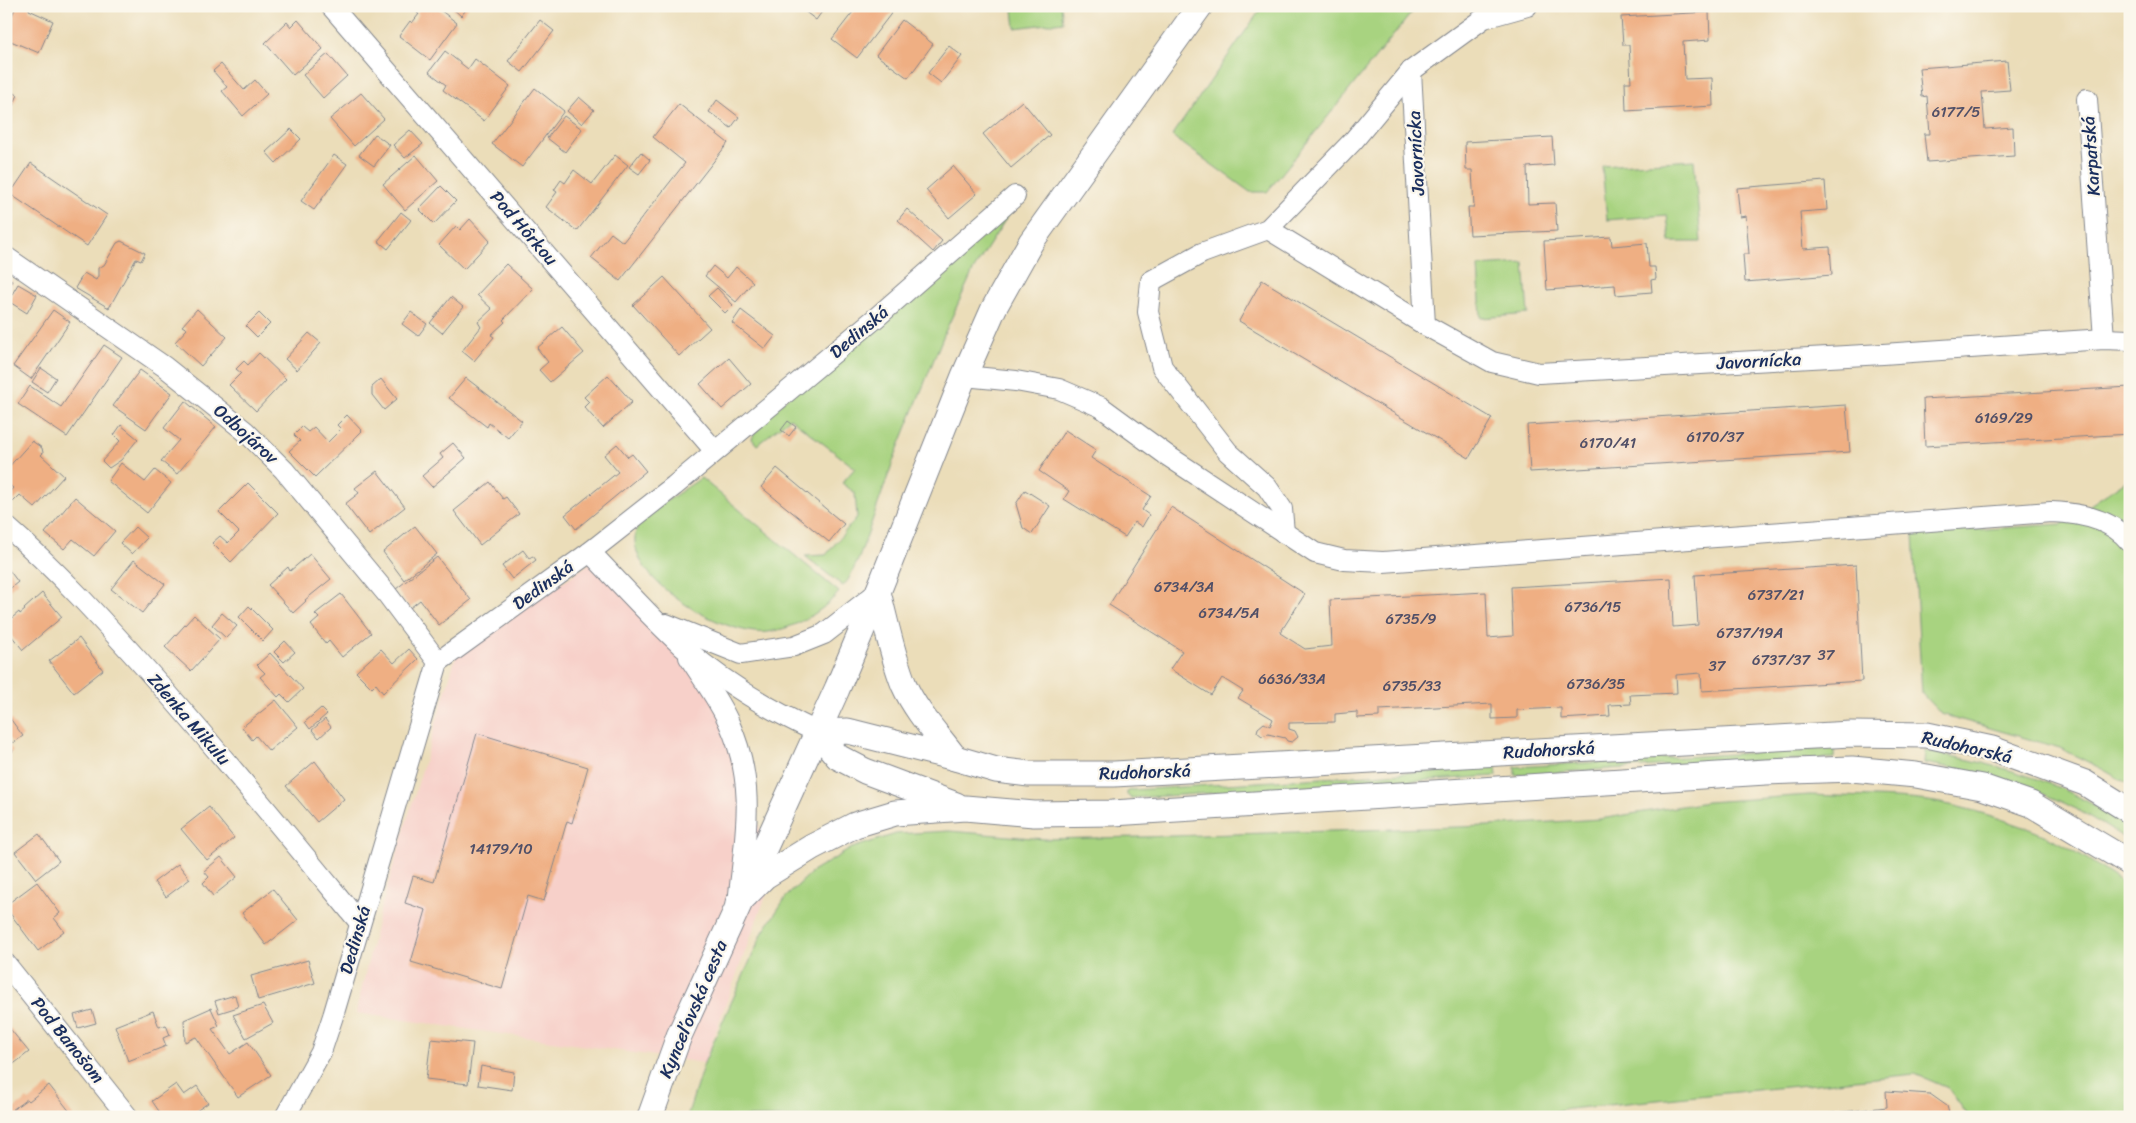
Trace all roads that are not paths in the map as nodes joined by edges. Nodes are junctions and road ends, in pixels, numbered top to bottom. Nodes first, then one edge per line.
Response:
1 (331, 6) edge
2 (1200, 6) edge
3 (1519, 7) edge
4 (1412, 71) junction
5 (2087, 99) dead end
6 (1015, 196) dead end
7 (1268, 229) junction
8 (6, 257) edge
9 (1425, 325) junction
10 (2104, 339) junction
11 (2130, 340) edge
12 (964, 376) junction
13 (715, 451) junction
14 (6, 526) edge
15 (1284, 533) junction
16 (2130, 542) edge
17 (590, 552) junction
18 (878, 592) junction
19 (658, 622) junction
20 (683, 646) junction
21 (438, 662) junction
22 (818, 732) junction
23 (955, 758) junction
24 (965, 808) junction
25 (2130, 810) edge
26 (2130, 863) edge
27 (738, 903) junction
28 (360, 923) junction
29 (6, 964) edge
30 (128, 1117) edge
31 (285, 1117) edge
32 (650, 1117) edge

1 - 13 street, Pod Hôrkou
2 - 12 street, Kynceľovská cesta
3 - 4 street, Javornícka
4 - 7 street, Javornícka
4 - 9 street, Javornícka
5 - 10 street, Karpatská
6 - 13 street, Dedinská
7 - 9 street, Javornícka
7 - 15 street, Javornícka
8 - 21 street, Odbojárov
9 - 10 street, Javornícka
10 - 11 street, Javornícka
12 - 15 street
12 - 18 street, Kynceľovská cesta
13 - 17 street, Dedinská
14 - 28 street, Zdenka Mikulu
15 - 16 street
17 - 19 street
17 - 21 street, Dedinská
18 - 19 street
18 - 22 street, Kynceľovská cesta
18 - 23 street
19 - 20 street
20 - 22 street
20 - 27 street
21 - 28 street, Dedinská
22 - 23 street, Rudohorská
22 - 24 street, Rudohorská
22 - 27 street, Kynceľovská cesta
23 - 25 street, Rudohorská
24 - 26 street, Rudohorská
24 - 27 street, Rudohorská
27 - 32 street, Kynceľovská cesta
28 - 31 street, Dedinská
29 - 30 street, Pod Banošom

